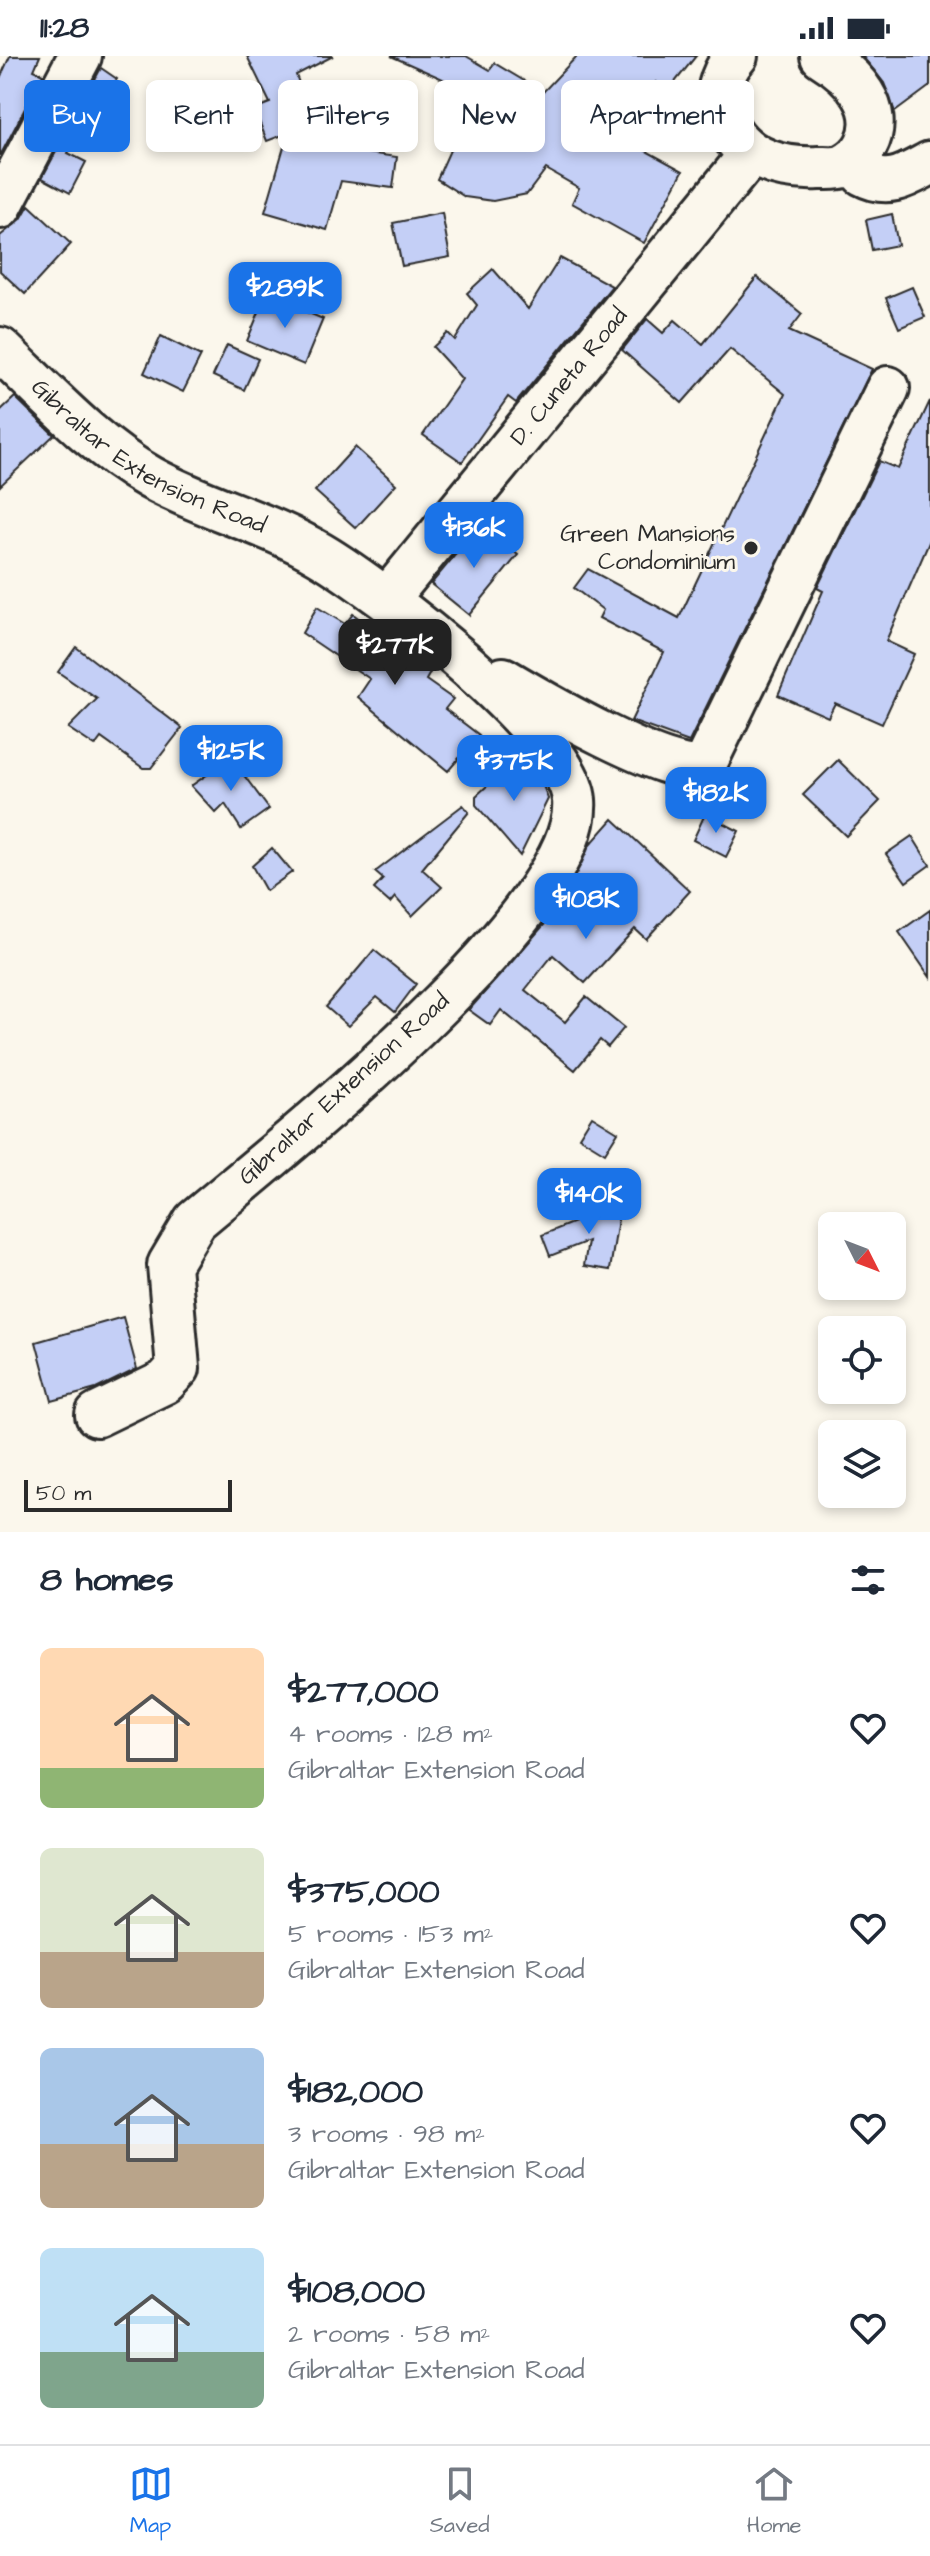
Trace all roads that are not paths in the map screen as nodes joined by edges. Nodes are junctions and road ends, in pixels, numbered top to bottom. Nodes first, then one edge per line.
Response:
1 (80, 56) edge
2 (736, 56) edge
3 (822, 56) edge
4 (751, 154) junction
5 (861, 155) junction
6 (930, 163) edge
7 (0, 207) edge
8 (0, 349) edge
9 (888, 388) dead end
10 (388, 598) junction
11 (444, 644) junction
12 (97, 1415) dead end

1 - 7 street
2 - 4 street
3 - 5 street
4 - 5 street
4 - 10 street, D. Cuneta Road
5 - 6 street
8 - 10 street, Gibraltar Extension Road
9 - 11 street
10 - 11 street, Gibraltar Extension Road
11 - 12 street, Gibraltar Extension Road

